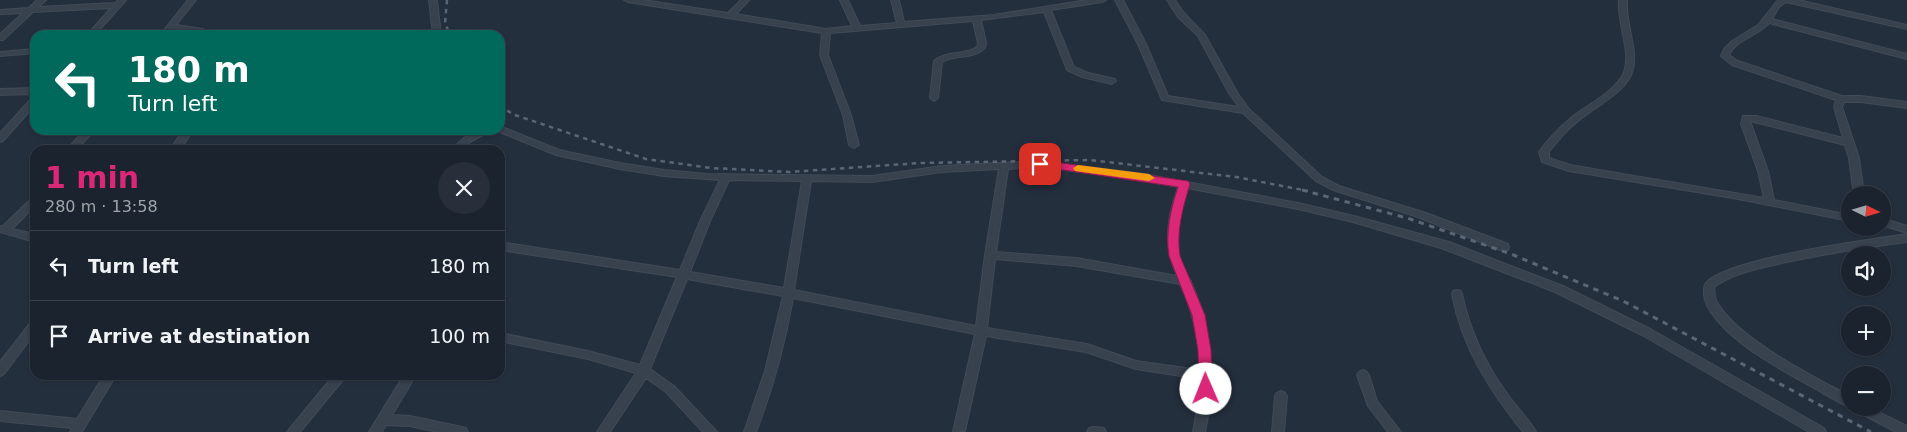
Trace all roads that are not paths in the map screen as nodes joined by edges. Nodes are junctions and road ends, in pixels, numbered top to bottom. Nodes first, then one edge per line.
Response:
1 (42, 0) edge
2 (192, 0) edge
3 (433, 0) edge
4 (628, 0) edge
5 (745, 0) edge
6 (844, 0) edge
7 (895, 0) edge
8 (1102, 0) edge
9 (1119, 0) edge
10 (1171, 0) edge
11 (1623, 0) edge
12 (1783, 0) edge
13 (1788, 0) edge
14 (120, 3) edge
15 (32, 10) junction
16 (1047, 10) junction
17 (0, 12) edge
18 (728, 17) junction
19 (976, 18) junction
20 (1767, 20) junction
21 (901, 24) junction
22 (170, 27) junction
23 (858, 28) junction
24 (1907, 28) edge
25 (96, 30) edge
26 (168, 30) edge
27 (192, 30) edge
28 (436, 30) edge
29 (826, 31) junction
30 (0, 38) edge
31 (30, 51) edge
32 (0, 54) edge
33 (1907, 57) edge
34 (1112, 81) dead end
35 (30, 91) edge
36 (0, 92) edge
37 (934, 98) dead end
38 (1842, 99) junction
39 (30, 106) edge
40 (1907, 106) edge
41 (1246, 111) junction
42 (30, 116) edge
43 (20, 117) junction
44 (505, 132) edge
45 (86, 135) edge
46 (478, 135) edge
47 (0, 139) edge
48 (1850, 143) junction
49 (76, 145) edge
50 (462, 145) edge
51 (854, 146) dead end
52 (1004, 165) junction
53 (726, 177) junction
54 (807, 178) junction
55 (1184, 184) junction
56 (1857, 186) edge
57 (1770, 202) junction
58 (30, 205) edge
59 (1841, 216) edge
60 (1891, 224) edge
61 (3, 230) edge
62 (1907, 230) edge
63 (30, 237) edge
64 (1907, 238) edge
65 (505, 247) edge
66 (1504, 248) dead end
67 (990, 254) junction
68 (683, 276) junction
69 (1186, 281) junction
70 (788, 292) junction
71 (1457, 294) dead end
72 (30, 331) edge
73 (982, 331) junction
74 (505, 339) edge
75 (0, 371) edge
76 (644, 371) junction
77 (1363, 374) dead end
78 (1206, 375) junction
79 (107, 380) edge
80 (337, 380) edge
81 (407, 380) edge
82 (1281, 396) dead end
83 (1841, 397) edge
84 (0, 416) edge
85 (1876, 416) edge
86 (382, 420) junction
87 (78, 428) edge
88 (959, 431) edge
89 (293, 432) edge
90 (375, 432) edge
91 (462, 432) edge
92 (603, 432) edge
93 (711, 432) edge
94 (750, 432) edge
95 (1093, 432) edge
96 (1100, 432) edge
97 (1198, 432) edge
98 (1278, 432) edge
99 (1395, 432) edge
100 (1530, 432) edge
101 (1820, 432) edge
102 (1907, 432) edge

1 - 15 street
2 - 22 street
3 - 28 street
4 - 18 street
5 - 18 street
6 - 23 street
7 - 21 street
8 - 16 street
9 - 41 street
10 - 41 street
11 - 57 street
12 - 20 street
13 - 24 street
14 - 15 street
14 - 25 street
15 - 17 street
15 - 30 street
16 - 19 street
16 - 34 street
18 - 29 street
19 - 21 street
19 - 37 street
20 - 33 street
20 - 38 street
21 - 23 street
22 - 26 street
22 - 27 street
23 - 29 street
29 - 51 street
31 - 32 street
35 - 36 street
38 - 40 street
38 - 48 street
39 - 43 street
41 - 66 street
42 - 43 street
43 - 47 street
44 - 53 street
45 - 49 street
46 - 50 street
48 - 56 street
48 - 57 street
52 - 54 street
52 - 55 street
52 - 67 street
53 - 54 street
53 - 68 street
54 - 70 street
55 - 69 street
55 - 101 street
57 - 59 street
58 - 61 street
60 - 62 street
61 - 63 street
64 - 83 street
65 - 68 street
67 - 69 street
67 - 73 street
68 - 70 street
68 - 76 street
69 - 78 street
70 - 73 street
70 - 94 street
71 - 100 street
72 - 75 street
73 - 78 street
73 - 88 street
74 - 76 street
76 - 92 street
76 - 93 street
77 - 99 street
78 - 97 street
79 - 87 street
80 - 89 street
81 - 86 street
82 - 98 street
84 - 87 street
85 - 102 street
86 - 90 street
86 - 91 street
95 - 96 street

